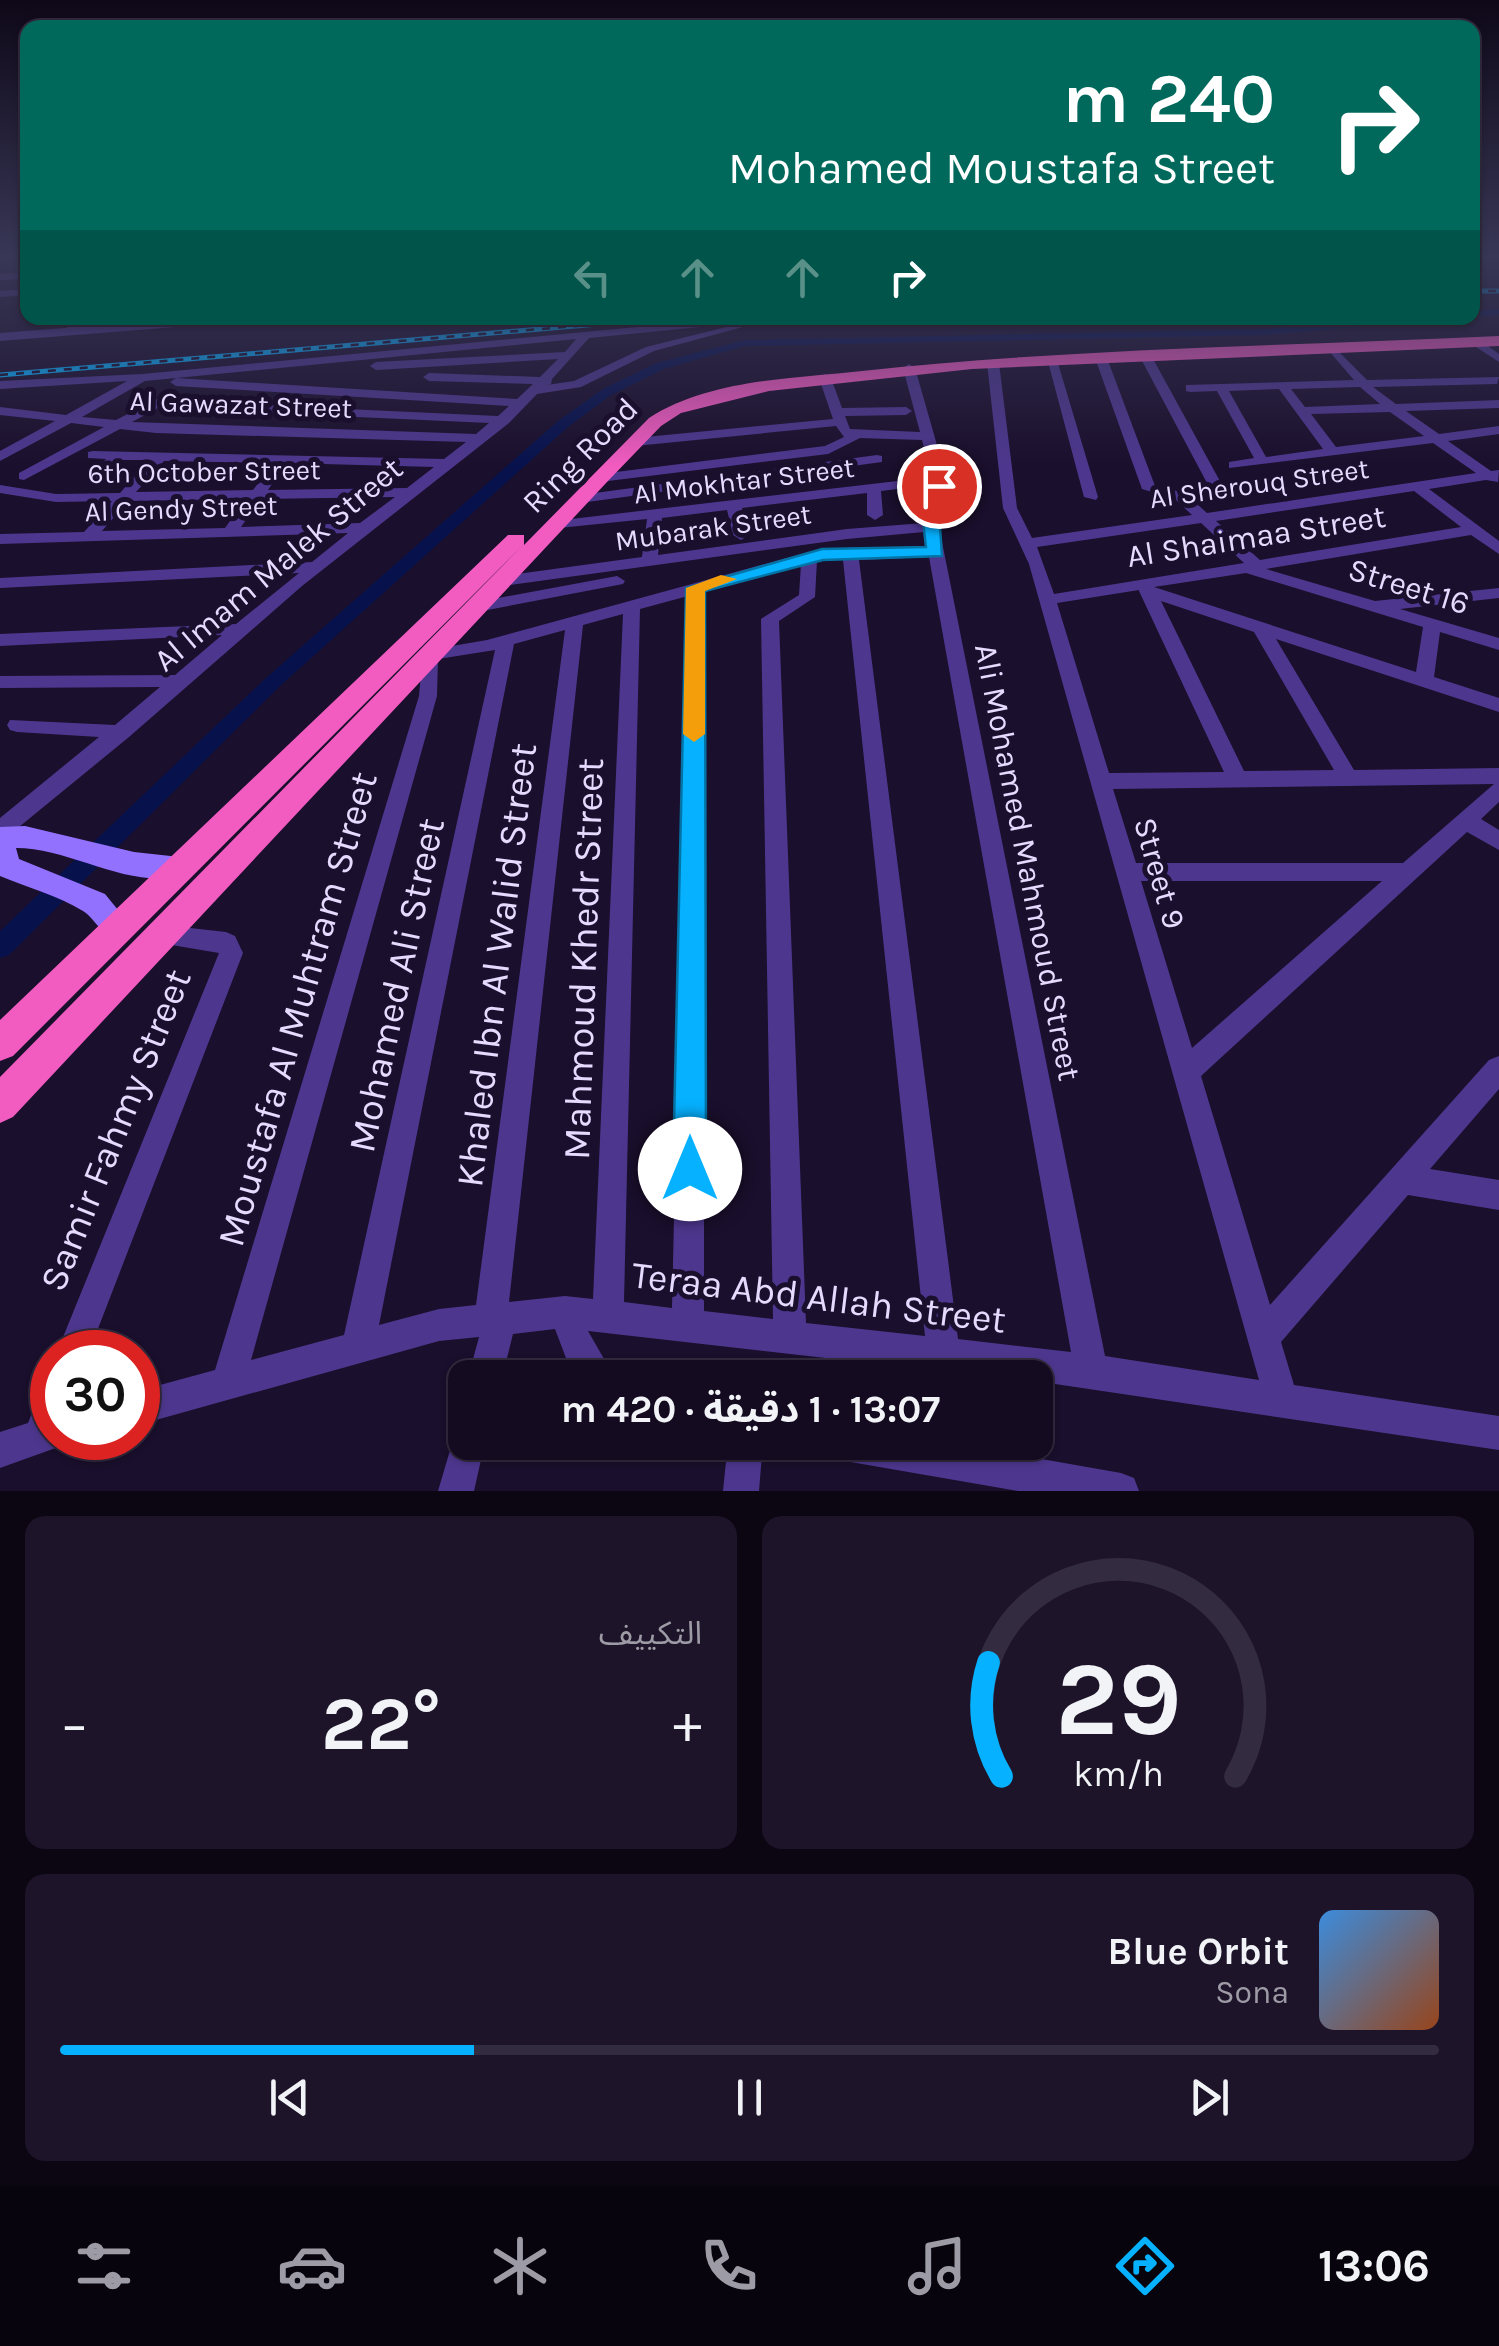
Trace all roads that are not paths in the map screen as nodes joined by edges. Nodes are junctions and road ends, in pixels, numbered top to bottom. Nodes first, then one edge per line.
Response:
1 (74, 328) edge
2 (91, 328) edge
3 (664, 328) edge
4 (736, 328) edge
5 (69, 331) junction
6 (586, 335) junction
7 (0, 337) edge
8 (1486, 342) edge
9 (1335, 351) junction
10 (569, 355) junction
11 (1146, 356) junction
12 (1101, 358) junction
13 (1050, 360) junction
14 (993, 362) junction
15 (237, 368) junction
16 (336, 368) junction
17 (909, 368) junction
18 (372, 376) dead end
19 (142, 378) junction
20 (825, 378) junction
21 (1497, 380) edge
22 (326, 381) dead end
23 (1480, 381) junction
24 (62, 382) junction
25 (1365, 383) junction
26 (30, 384) junction
27 (193, 384) junction
28 (0, 385) edge
29 (1282, 385) junction
30 (214, 386) junction
31 (542, 386) junction
32 (1221, 387) junction
33 (1190, 388) dead end
34 (1499, 395) edge
35 (524, 403) junction
36 (157, 404) junction
37 (1499, 404) edge
38 (4, 405) edge
39 (41, 406) junction
40 (56, 406) dead end
41 (1391, 407) junction
42 (906, 410) dead end
43 (1301, 412) junction
44 (72, 416) junction
45 (838, 417) junction
46 (504, 420) junction
47 (775, 420) dead end
48 (120, 424) junction
49 (1499, 430) edge
50 (641, 436) junction
51 (929, 436) junction
52 (854, 437) junction
53 (481, 438) junction
54 (1434, 439) junction
55 (0, 440) edge
56 (24, 443) junction
57 (1332, 452) junction
58 (92, 455) dead end
59 (117, 456) junction
60 (160, 457) junction
61 (0, 458) edge
62 (212, 458) junction
63 (282, 460) junction
64 (877, 460) dead end
65 (1262, 461) junction
66 (448, 463) junction
67 (1234, 465) dead end
68 (24, 476) dead end
69 (197, 476) dead end
70 (1495, 477) edge
71 (96, 478) dead end
72 (600, 478) junction
73 (940, 480) junction
74 (1214, 483) dead end
75 (1415, 486) junction
76 (0, 489) edge
77 (874, 490) junction
78 (410, 492) junction
79 (256, 495) junction
80 (124, 497) junction
81 (1091, 497) dead end
82 (580, 499) junction
83 (734, 507) junction
84 (874, 514) dead end
85 (1202, 515) junction
86 (655, 517) junction
87 (554, 526) junction
88 (363, 528) junction
89 (931, 528) junction
90 (1474, 530) junction
91 (230, 532) junction
92 (741, 535) dead end
93 (89, 536) junction
94 (0, 539) edge
95 (1028, 544) junction
96 (520, 549) junction
97 (1499, 549) edge
98 (850, 552) junction
99 (936, 552) junction
100 (809, 557) junction
101 (649, 562) junction
102 (315, 567) junction
103 (1251, 567) junction
104 (502, 581) junction
105 (617, 581) dead end
106 (0, 583) edge
107 (696, 588) junction
108 (1146, 588) junction
109 (1499, 593) edge
110 (1047, 600) junction
111 (632, 606) junction
112 (1372, 606) junction
113 (477, 607) junction
114 (575, 622) junction
115 (1432, 624) junction
116 (1261, 628) junction
117 (242, 629) junction
118 (171, 632) junction
119 (0, 640) edge
120 (506, 642) junction
121 (1499, 644) edge
122 (155, 654) dead end
123 (429, 656) junction
124 (183, 680) junction
125 (1424, 681) junction
126 (0, 682) edge
127 (1499, 705) edge
128 (17, 725) dead end
129 (122, 732) junction
130 (1499, 776) edge
131 (1349, 779) junction
132 (1238, 780) junction
133 (1100, 781) junction
134 (1499, 790) edge
135 (1466, 820) junction
136 (1, 834) edge
137 (1499, 841) edge
138 (179, 866) junction
139 (1126, 872) junction
140 (1407, 872) junction
141 (117, 927) junction
142 (163, 935) junction
143 (0, 1044) edge
144 (1499, 1069) edge
145 (1185, 1072) junction
146 (0, 1104) edge
147 (1402, 1179) junction
148 (1499, 1195) edge
149 (565, 1312) junction
150 (496, 1316) junction
151 (608, 1316) junction
152 (688, 1324) junction
153 (82, 1330) edge
154 (790, 1336) junction
155 (1263, 1338) junction
156 (360, 1343) junction
157 (944, 1354) junction
158 (488, 1360) edge
159 (585, 1360) edge
160 (1091, 1371) junction
161 (228, 1382) junction
162 (1282, 1400) junction
163 (160, 1402) edge
164 (1499, 1433) edge
165 (30, 1434) edge
166 (0, 1450) edge
167 (464, 1460) edge
168 (744, 1460) edge
169 (943, 1460) edge
170 (456, 1491) edge
171 (741, 1491) edge
172 (1121, 1491) edge

1 - 5 street
2 - 5 street
3 - 6 street
4 - 31 street
5 - 7 street
6 - 10 street, Al Imam Malek Street
6 - 15 street
8 - 9 highway, Ring Road
8 - 96 highway, Ring Road
9 - 11 highway, Ring Road
9 - 25 street
10 - 16 street
10 - 31 street, Al Imam Malek Street
11 - 12 highway, Ring Road
11 - 74 street
12 - 13 highway, Ring Road
12 - 85 street
13 - 14 highway, Ring Road
13 - 81 street
14 - 17 highway, Ring Road
14 - 95 street, Street 9
15 - 16 street
15 - 19 street
15 - 30 street
16 - 22 street
17 - 20 highway, Ring Road
17 - 51 street, Ali Mohamed Mahmoud Street
18 - 31 street
19 - 24 street
19 - 27 street
19 - 44 street
20 - 45 street
20 - 50 highway, Ring Road
21 - 23 street
23 - 25 street
23 - 34 street
24 - 26 street
24 - 39 street
25 - 29 street
25 - 41 street
26 - 28 street
26 - 38 street
27 - 30 street
27 - 36 street
29 - 32 street
29 - 43 street
30 - 35 street
31 - 35 street, Al Imam Malek Street
32 - 33 street
32 - 65 street
35 - 46 street, Al Imam Malek Street
36 - 46 street
36 - 48 street
37 - 41 street
38 - 39 street, Al Gawazat Street
39 - 40 street
39 - 44 street, Al Gawazat Street
41 - 43 street
41 - 54 street
42 - 45 street
43 - 57 street
44 - 48 street, Al Gawazat Street
44 - 56 street
45 - 50 street
45 - 52 street
46 - 53 street, Al Imam Malek Street
47 - 50 street
48 - 53 street, Al Gawazat Street
48 - 68 street
49 - 54 street
50 - 72 highway, Ring Road
51 - 52 street
51 - 73 street, Ali Mohamed Mahmoud Street
52 - 72 street
53 - 66 street, Al Imam Malek Street
54 - 57 street
54 - 70 street
55 - 56 street
56 - 61 street
57 - 65 street
58 - 59 street
59 - 60 street
59 - 71 street
60 - 62 street
60 - 80 street
62 - 63 street
62 - 69 street
63 - 66 street
63 - 79 street
64 - 82 street
65 - 67 street
66 - 78 street, Al Imam Malek Street
70 - 75 street, Al Sherouq Street
72 - 82 highway, Ring Road
73 - 77 street, Al Mokhtar Street
73 - 89 street, Ali Mohamed Mahmoud Street
75 - 85 street, Al Sherouq Street
75 - 90 street
76 - 80 street, 6th October Street
77 - 83 street, Al Mokhtar Street
77 - 84 street
78 - 79 street, 6th October Street
78 - 88 street, Al Imam Malek Street
79 - 80 street, 6th October Street
79 - 91 street
80 - 93 street
82 - 87 highway, Ring Road
83 - 86 street, Al Mokhtar Street
83 - 92 street
85 - 95 street, Al Sherouq Street
85 - 103 street
86 - 87 street, Al Mokhtar Street
86 - 101 street
87 - 96 highway, Ring Road
88 - 91 street, Al Gendy Street
88 - 102 street, Al Imam Malek Street
89 - 99 street, Ali Mohamed Mahmoud Street
89 - 101 street, Mubarak Street
90 - 97 street
90 - 103 street, Al Shaimaa Street
91 - 93 street, Al Gendy Street
93 - 94 street, Al Gendy Street
95 - 110 street, Street 9
96 - 104 highway, Ring Road
96 - 138 highway, Ring Road
98 - 99 street
98 - 100 street
98 - 157 street
99 - 160 street, Ali Mohamed Mahmoud Street
100 - 107 street
100 - 154 street
101 - 104 street, Mubarak Street
102 - 106 street
102 - 117 street, Al Imam Malek Street
103 - 108 street, Al Shaimaa Street
103 - 112 street, Street 16
104 - 113 highway, Ring Road
105 - 113 street
107 - 111 street
107 - 152 street
108 - 110 street, Al Shaimaa Street
108 - 116 street
108 - 132 street
109 - 112 street
110 - 133 street, Street 9
111 - 114 street
111 - 151 street, Mahmoud Khedr Street
112 - 115 street, Street 16
113 - 123 highway, Ring Road
114 - 120 street
114 - 150 street, Khaled Ibn Al Walid Street
115 - 121 street, Street 16
115 - 125 street
116 - 125 street
116 - 131 street
117 - 118 street
117 - 124 street, Al Imam Malek Street
118 - 119 street
118 - 122 street
120 - 123 street
120 - 156 street, Mohamed Ali Street
123 - 142 highway, Ring Road
123 - 161 street, Moustafa Al Muhtram Street
124 - 126 street
124 - 129 street, Al Imam Malek Street
125 - 127 street
128 - 129 street
129 - 136 street, Al Imam Malek Street
130 - 131 street
131 - 132 street
132 - 133 street
133 - 139 street, Street 9
134 - 135 street
135 - 137 street
135 - 140 street
136 - 138 main road
136 - 141 main road
138 - 141 highway, Ring Road
139 - 140 street
139 - 145 street, Street 9
140 - 145 street
141 - 143 highway, Ring Road
142 - 146 highway, Ring Road
142 - 153 street, Samir Fahmy Street
144 - 147 street
145 - 155 street, Street 9
147 - 148 street
147 - 155 street
149 - 150 street, Teraa Abd Allah Street
149 - 151 street, Teraa Abd Allah Street
149 - 159 street
150 - 156 street, Teraa Abd Allah Street
150 - 158 street, Khaled Ibn Al Walid Street
151 - 152 street, Teraa Abd Allah Street
152 - 154 street, Teraa Abd Allah Street
154 - 157 street, Teraa Abd Allah Street
155 - 162 street, Street 9
156 - 161 street, Teraa Abd Allah Street
157 - 160 street, Teraa Abd Allah Street
160 - 162 street, Teraa Abd Allah Street
161 - 163 street, Teraa Abd Allah Street
162 - 164 street, Teraa Abd Allah Street
165 - 166 street
167 - 170 street
168 - 171 street
169 - 172 street

